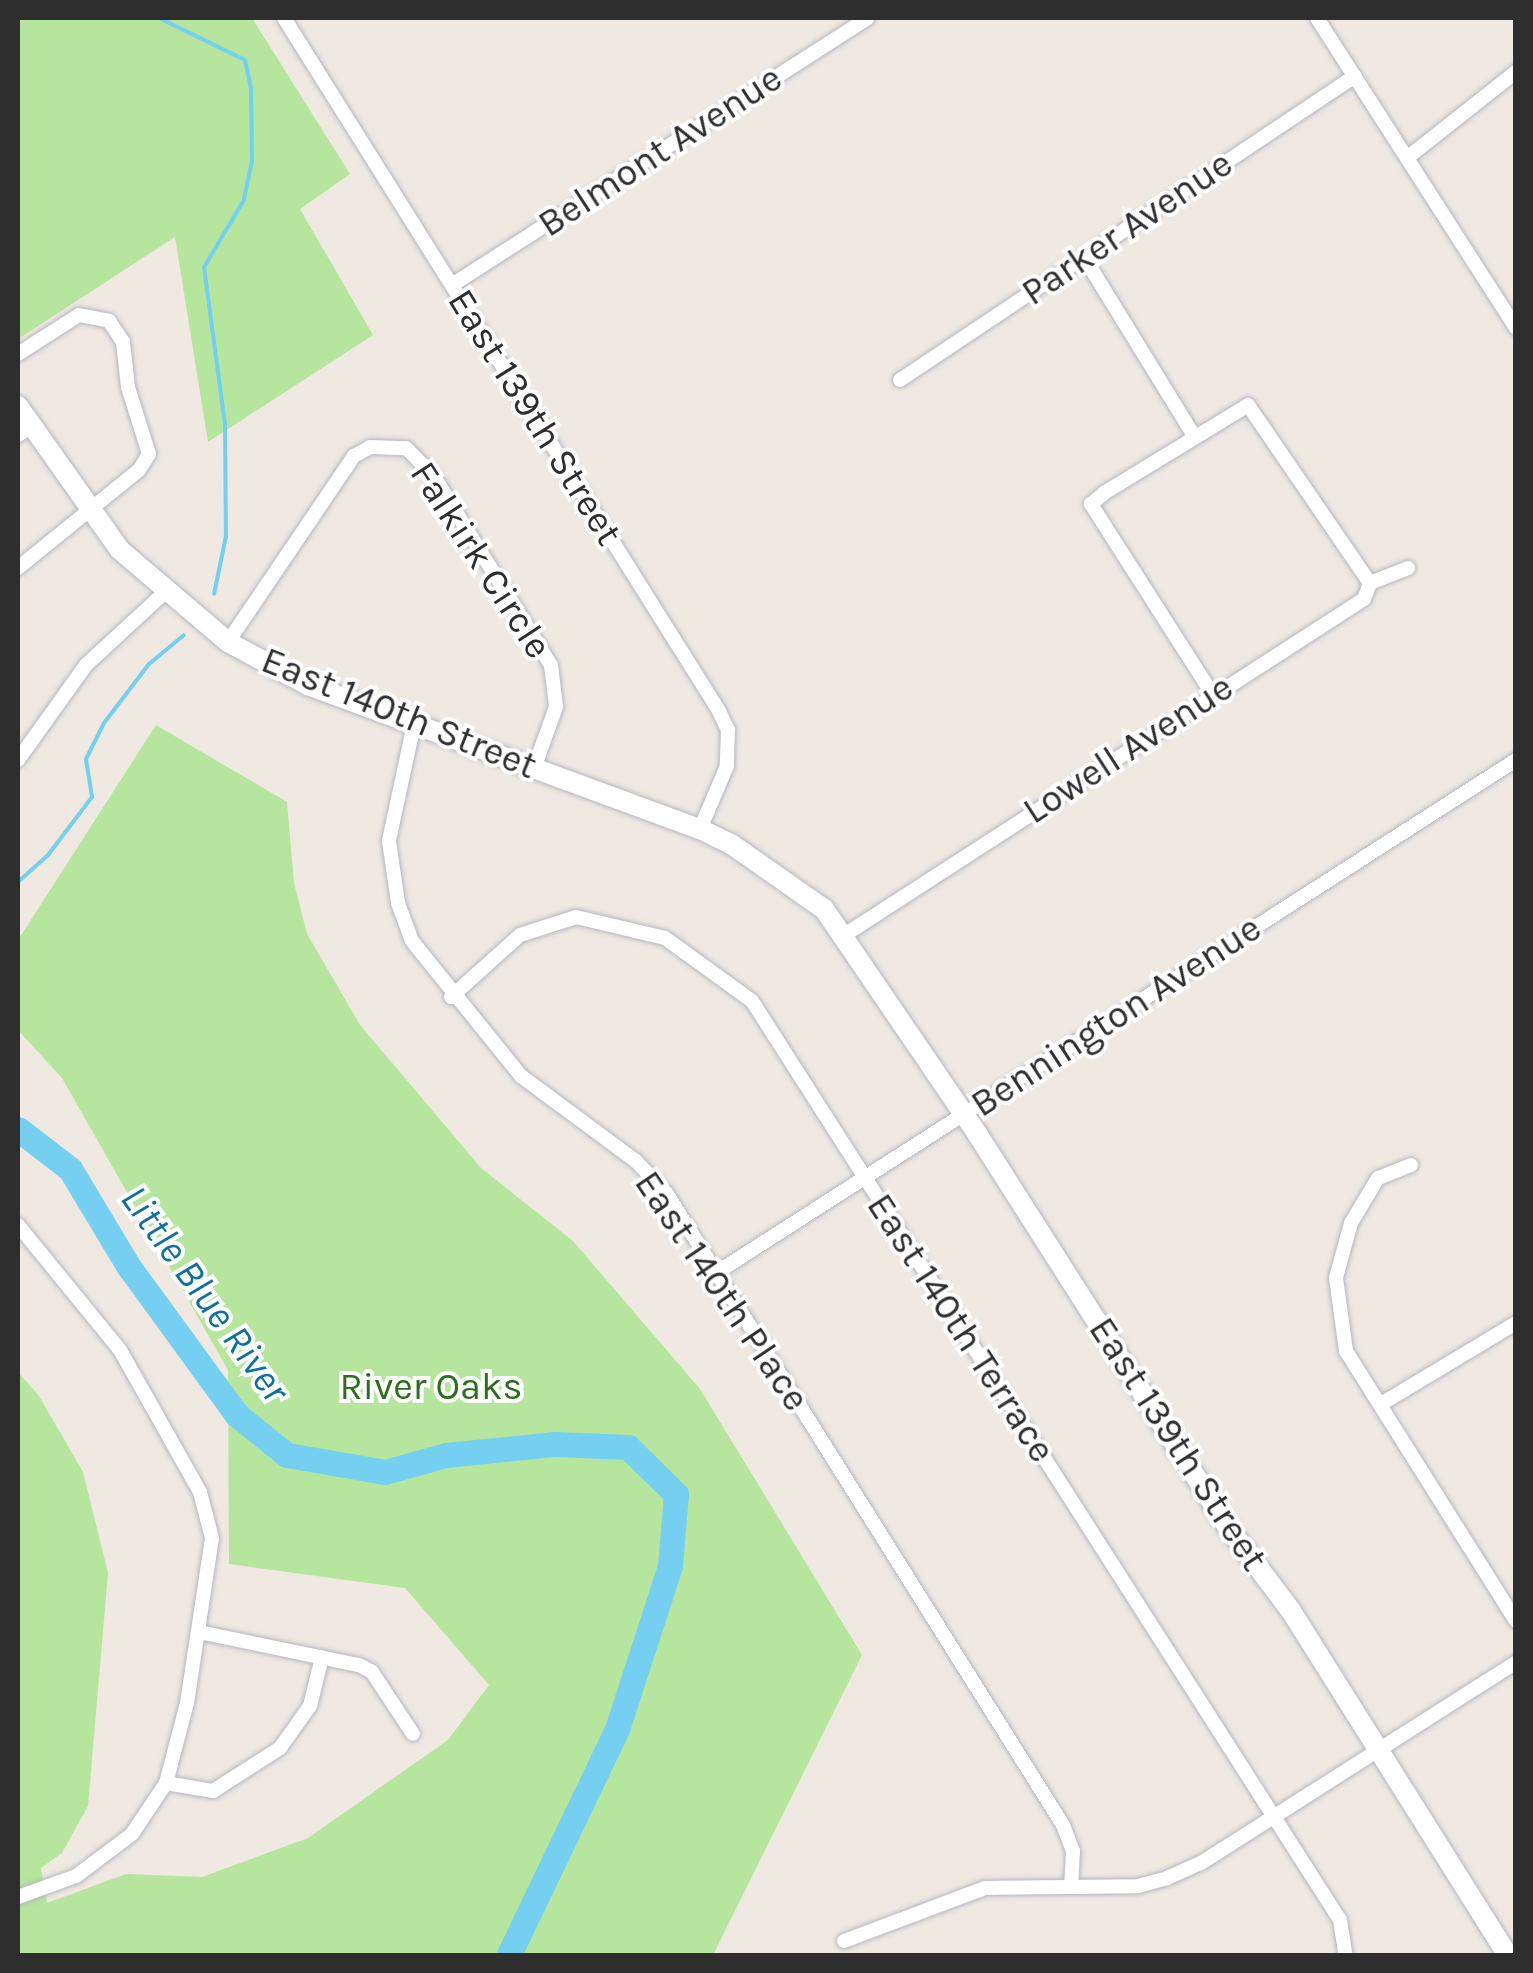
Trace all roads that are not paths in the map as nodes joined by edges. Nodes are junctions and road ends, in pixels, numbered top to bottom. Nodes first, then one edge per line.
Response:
1 (284, 18) edge
2 (868, 18) edge
3 (1317, 18) edge
4 (1516, 72) edge
5 (1355, 76) junction
6 (1407, 158) junction
7 (1084, 257) junction
8 (452, 285) junction
9 (1516, 328) edge
10 (18, 354) edge
11 (900, 380) dead end
12 (18, 406) edge
13 (24, 431) edge
14 (1194, 436) junction
15 (85, 510) junction
16 (18, 568) edge
17 (1408, 568) dead end
18 (1370, 583) junction
19 (164, 593) junction
20 (228, 642) junction
21 (1212, 695) junction
22 (414, 724) junction
23 (18, 760) edge
24 (1516, 760) edge
25 (534, 768) junction
26 (700, 830) junction
27 (846, 934) junction
28 (451, 997) junction
29 (963, 1115) junction
30 (1411, 1165) dead end
31 (865, 1177) junction
32 (18, 1225) edge
33 (716, 1272) junction
34 (1516, 1323) edge
35 (1381, 1404) junction
36 (1516, 1621) edge
37 (199, 1632) junction
38 (322, 1656) junction
39 (1516, 1662) edge
40 (414, 1734) dead end
41 (1378, 1752) junction
42 (166, 1783) junction
43 (1274, 1818) junction
44 (1072, 1887) junction
45 (18, 1897) edge
46 (844, 1941) dead end
47 (1346, 1956) edge
48 (1508, 1956) edge

1 - 8 street, East 139th Street
2 - 8 street, Belmont Avenue
3 - 5 street
4 - 6 street
5 - 6 street
5 - 7 street, Parker Avenue
6 - 9 street
7 - 11 street, Parker Avenue
7 - 14 street
8 - 26 street, East 139th Street
10 - 15 street
12 - 13 street, East 140th Street
13 - 15 street, East 140th Street
14 - 18 street
14 - 21 street
15 - 16 street
15 - 19 street, East 140th Street
17 - 18 street, Lowell Avenue
18 - 21 street, Lowell Avenue
19 - 20 street, East 140th Street
19 - 23 street
20 - 22 street, East 140th Street
20 - 25 street, Falkirk Circle
21 - 27 street, Lowell Avenue
22 - 25 street, East 140th Street
22 - 28 street, East 140th Place
24 - 29 street, Bennington Avenue
25 - 26 street, East 140th Street
26 - 27 street, East 140th Street
27 - 29 street, East 139th Street
28 - 31 street, East 140th Terrace
28 - 33 street, East 140th Place
29 - 31 street, Bennington Avenue
29 - 41 street, East 139th Street
30 - 35 street
31 - 33 street, Bennington Avenue
31 - 43 street, East 140th Terrace
32 - 37 street
33 - 44 street, East 140th Place
34 - 35 street
35 - 36 street
37 - 38 street
37 - 42 street
38 - 40 street
38 - 42 street
39 - 41 street
41 - 43 street
41 - 48 street, East 139th Street
42 - 45 street
43 - 44 street
43 - 47 street, East 140th Terrace
44 - 46 street

